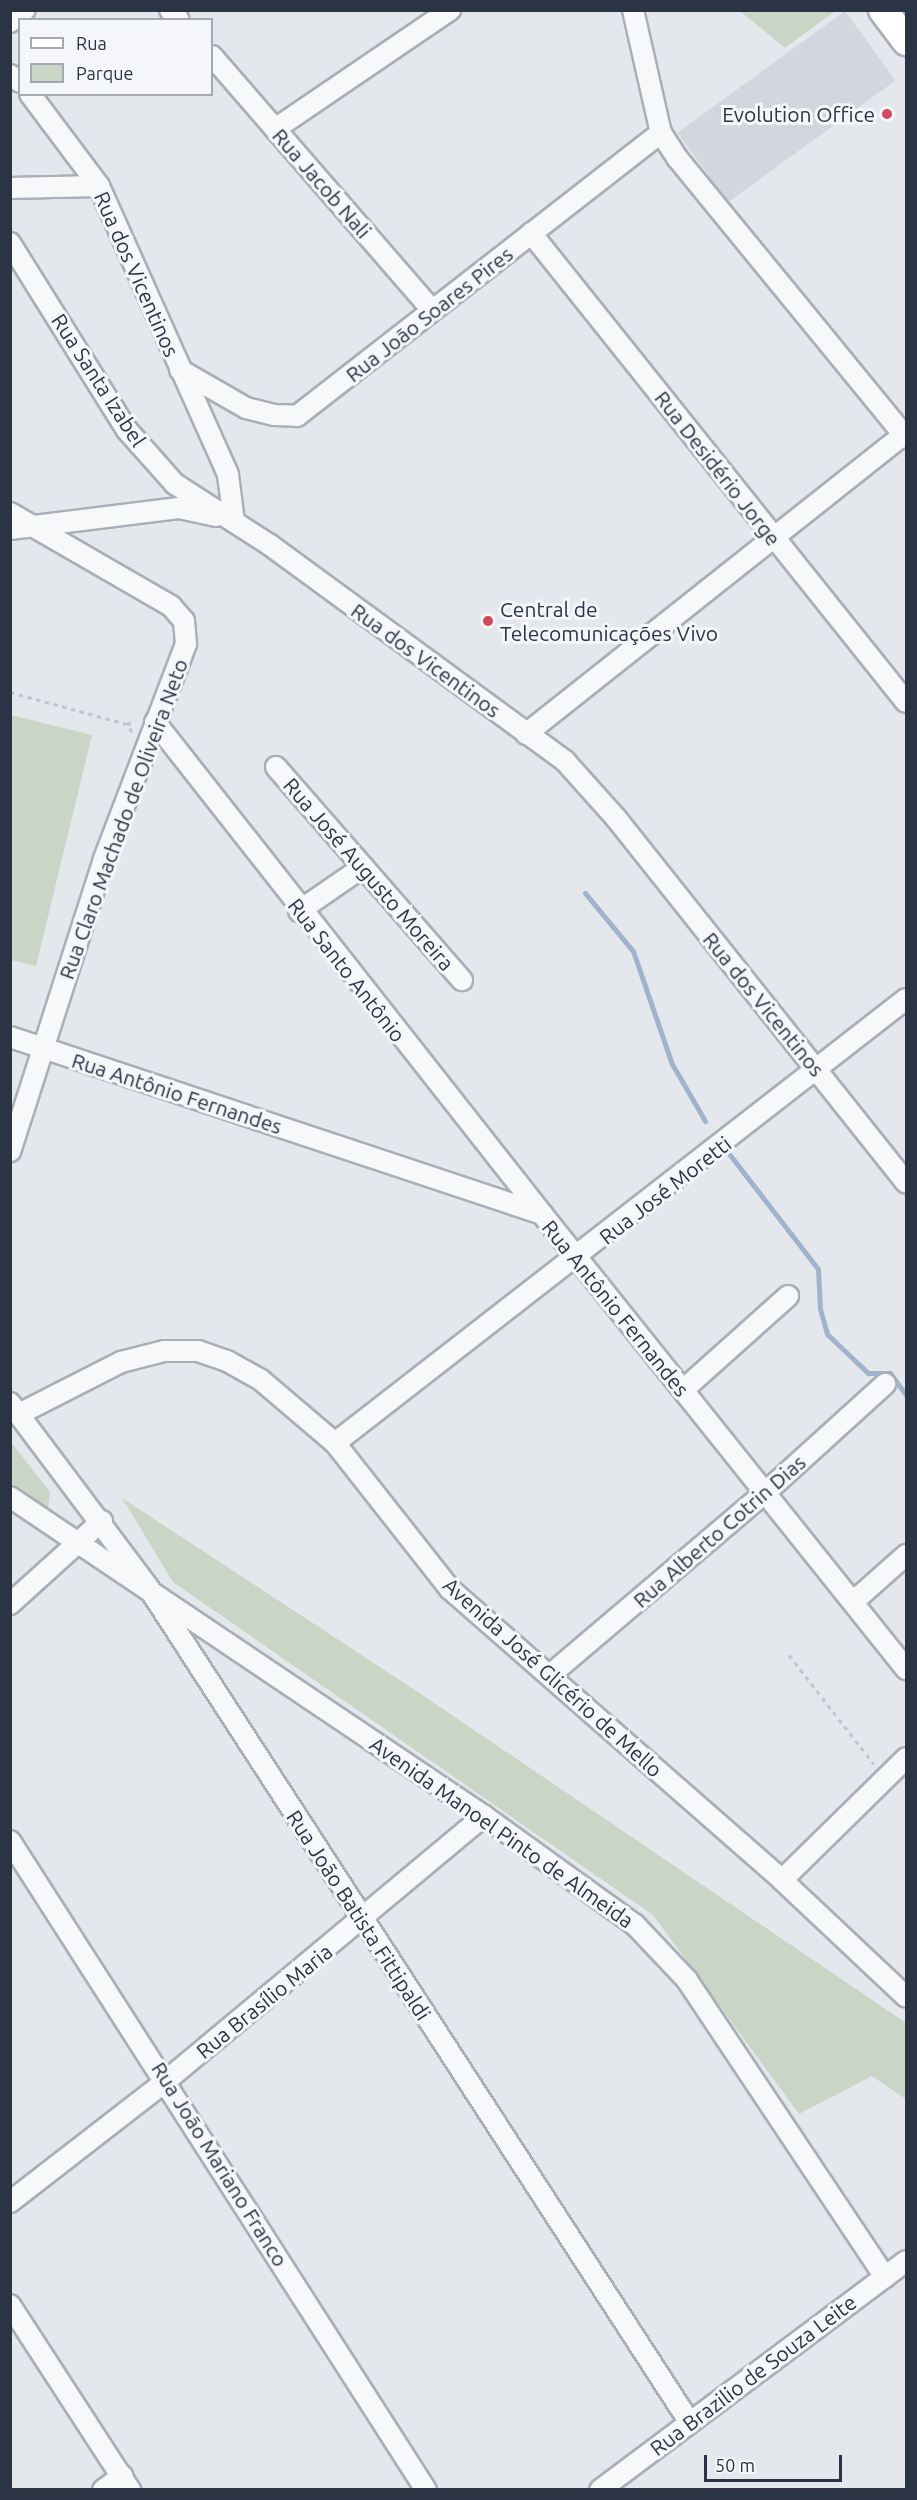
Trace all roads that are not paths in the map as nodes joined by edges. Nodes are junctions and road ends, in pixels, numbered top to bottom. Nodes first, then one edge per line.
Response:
1 (25, 10) edge
2 (450, 10) edge
3 (633, 10) edge
4 (882, 10) edge
5 (10, 22) edge
6 (906, 41) edge
7 (213, 57) edge
8 (32, 96) edge
9 (275, 129) junction
10 (661, 133) junction
11 (99, 186) junction
12 (10, 188) edge
13 (531, 232) junction
14 (10, 243) edge
15 (432, 310) junction
16 (180, 370) junction
17 (906, 435) edge
18 (10, 513) edge
19 (234, 520) junction
20 (35, 525) junction
21 (10, 529) edge
22 (774, 538) junction
23 (906, 702) edge
24 (155, 722) junction
25 (526, 734) junction
26 (276, 767) dead end
27 (363, 867) junction
28 (299, 911) junction
29 (462, 980) dead end
30 (906, 999) edge
31 (10, 1037) edge
32 (43, 1048) junction
33 (818, 1071) junction
34 (10, 1151) edge
35 (906, 1183) edge
36 (542, 1214) junction
37 (577, 1257) junction
38 (788, 1296) dead end
39 (885, 1384) dead end
40 (683, 1390) junction
41 (16, 1408) edge
42 (335, 1443) junction
43 (766, 1492) junction
44 (10, 1497) edge
45 (102, 1521) junction
46 (79, 1542) junction
47 (906, 1556) edge
48 (148, 1587) junction
49 (853, 1602) junction
50 (10, 1604) edge
51 (906, 1669) edge
52 (550, 1675) junction
53 (906, 1758) edge
54 (484, 1815) junction
55 (10, 1841) edge
56 (782, 1880) junction
57 (362, 1920) junction
58 (906, 1997) edge
59 (167, 2080) junction
60 (10, 2202) edge
61 (906, 2261) edge
62 (885, 2277) junction
63 (10, 2305) edge
64 (690, 2423) junction
65 (126, 2483) edge
66 (103, 2490) edge
67 (426, 2490) edge
68 (600, 2490) edge

1 - 5 street
2 - 9 street
3 - 10 street
4 - 6 main road
7 - 9 street, Rua Jacob Nali
8 - 11 street, Rua dos Vicentinos
9 - 15 street, Rua Jacob Nali
10 - 13 street, Rua João Soares Pires
10 - 17 street
11 - 12 street
11 - 16 street, Rua dos Vicentinos
13 - 15 street, Rua João Soares Pires
13 - 22 street, Rua Desidério Jorge
14 - 19 street, Rua Santa Izabel
15 - 16 street, Rua João Soares Pires
16 - 19 street, Rua dos Vicentinos
17 - 22 street
18 - 20 street, Rua Claro Machado de Oliveira Neto
19 - 20 street
19 - 25 street, Rua dos Vicentinos
20 - 21 street
20 - 24 street, Rua Claro Machado de Oliveira Neto
22 - 23 street, Rua Desidério Jorge
22 - 25 street
24 - 28 street, Rua Santo Antônio
24 - 32 street, Rua Claro Machado de Oliveira Neto
25 - 33 street, Rua dos Vicentinos
26 - 27 street, Rua José Augusto Moreira
27 - 28 street
27 - 29 street, Rua José Augusto Moreira
28 - 36 street, Rua Santo Antônio
30 - 33 street, Rua José Moretti
31 - 32 street, Rua Antônio Fernandes
32 - 34 street, Rua Claro Machado de Oliveira Neto
32 - 36 street, Rua Antônio Fernandes
33 - 35 street, Rua dos Vicentinos
33 - 37 street, Rua José Moretti
36 - 37 street, Rua Antônio Fernandes
37 - 40 street, Rua Antônio Fernandes
37 - 42 street, Rua José Moretti
38 - 40 street
39 - 43 street, Rua Alberto Cotrin Dias
40 - 43 street, Rua Antônio Fernandes
41 - 42 street, Avenida José Glicério de Mello
41 - 45 street, Rua João Batista Fittipaldi
42 - 52 street, Avenida José Glicério de Mello
43 - 49 street, Rua Antônio Fernandes
43 - 52 street, Rua Alberto Cotrin Dias
44 - 46 street, Avenida Manoel Pinto de Almeida
45 - 46 street
45 - 48 street, Rua João Batista Fittipaldi
46 - 48 street, Avenida Manoel Pinto de Almeida
46 - 50 street
47 - 49 street
48 - 54 street, Avenida Manoel Pinto de Almeida
48 - 57 street, Rua João Batista Fittipaldi
49 - 51 street, Rua Antônio Fernandes
52 - 56 street, Avenida José Glicério de Mello
53 - 56 street
54 - 57 street, Rua Brasílio Maria
54 - 62 street, Avenida Manoel Pinto de Almeida
55 - 59 street, Rua João Mariano Franco
56 - 58 street, Avenida José Glicério de Mello
57 - 59 street, Rua Brasílio Maria
57 - 64 street, Rua João Batista Fittipaldi
59 - 60 street, Rua Brasílio Maria
59 - 67 street, Rua João Mariano Franco
61 - 62 street, Rua Brazilio de Souza Leite
62 - 64 street, Rua Brazilio de Souza Leite
63 - 65 street
64 - 68 street, Rua Brazilio de Souza Leite
65 - 66 street

